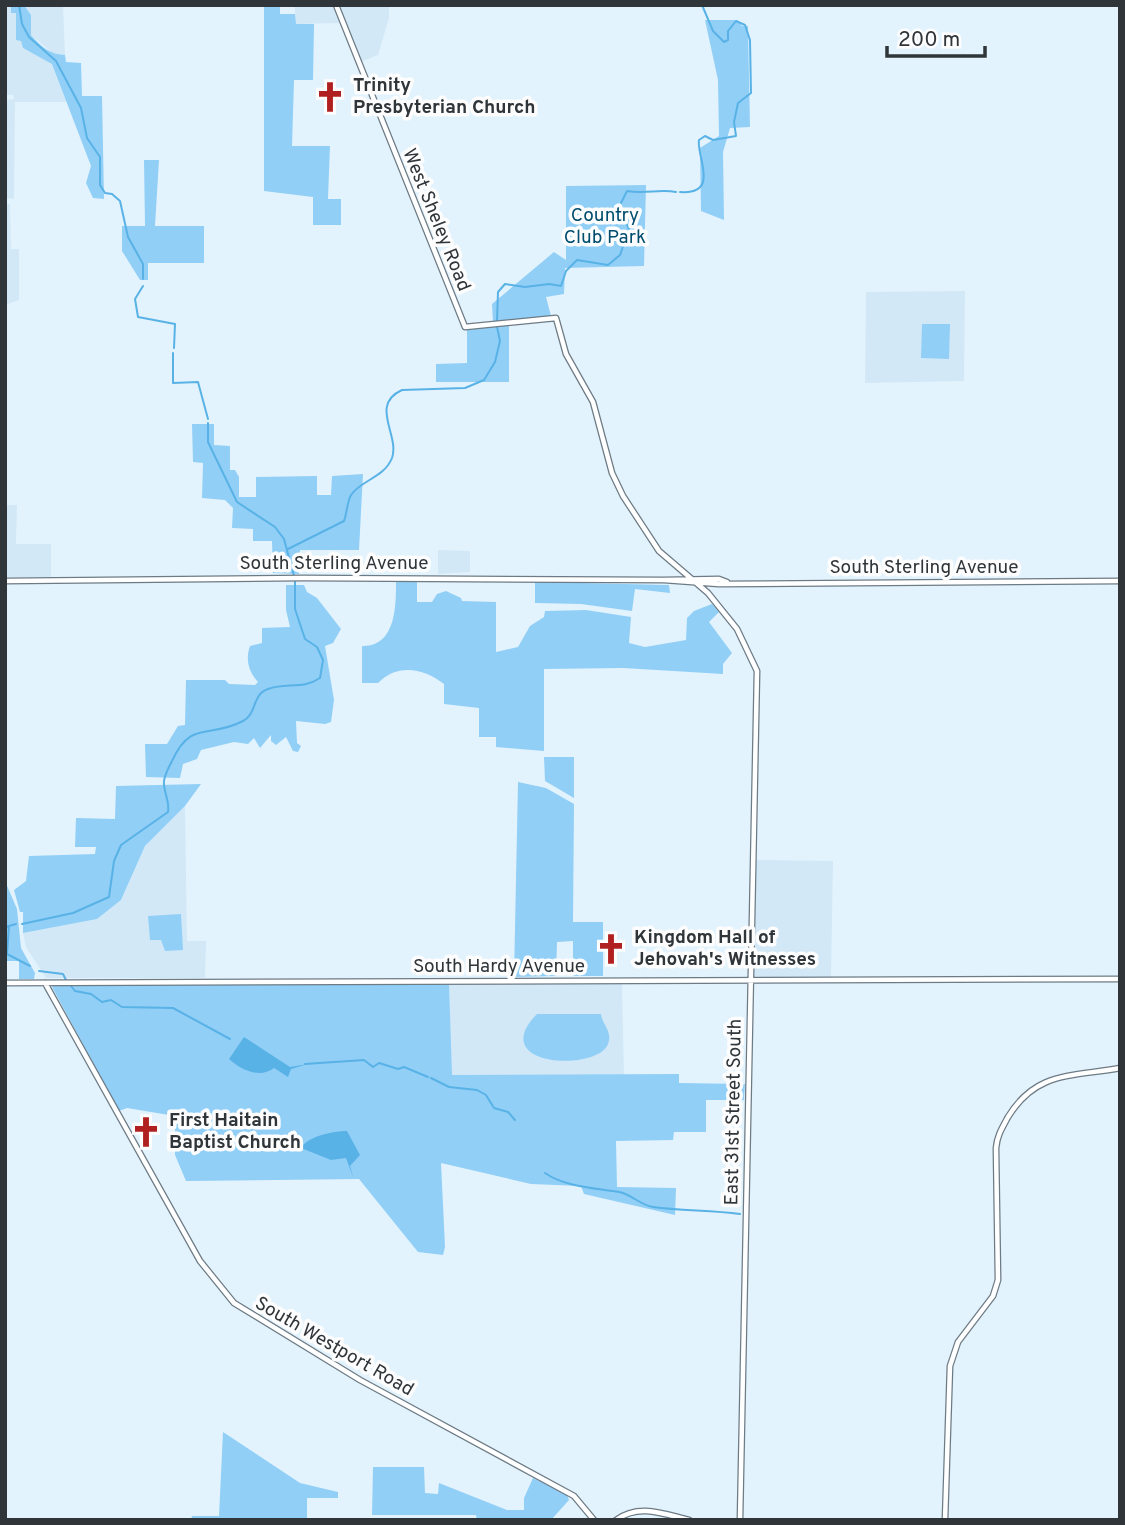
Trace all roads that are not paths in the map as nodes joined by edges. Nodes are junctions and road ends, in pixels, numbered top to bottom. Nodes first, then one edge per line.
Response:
1 (336, 5) edge
2 (678, 565) junction
3 (675, 578) junction
4 (692, 578) junction
5 (664, 580) junction
6 (5, 581) edge
7 (1120, 581) edge
8 (727, 582) junction
9 (698, 583) junction
10 (713, 584) junction
11 (709, 595) junction
12 (750, 979) junction
13 (1120, 979) edge
14 (44, 982) junction
15 (5, 983) edge
16 (1120, 1068) edge
17 (593, 1519) edge
18 (616, 1520) edge
19 (690, 1520) edge
20 (740, 1520) edge
21 (945, 1520) edge

1 - 2 street, West Sheley Road
2 - 3 street
2 - 4 street
3 - 4 street, South Sterling Avenue
3 - 5 street, South Sterling Avenue
4 - 8 street, South Sterling Avenue
4 - 9 street
5 - 6 street, South Sterling Avenue
5 - 9 street, South Sterling Avenue
7 - 8 street, South Sterling Avenue
8 - 10 street, South Sterling Avenue
9 - 10 street, South Sterling Avenue
9 - 11 street
10 - 11 street
11 - 12 street, East 31st Street South
12 - 13 street, South Hardy Avenue
12 - 14 street, South Hardy Avenue
12 - 20 street, East 31st Street South
14 - 15 street, South Hardy Avenue
14 - 17 street, South Westport Road
16 - 21 street
18 - 19 street

